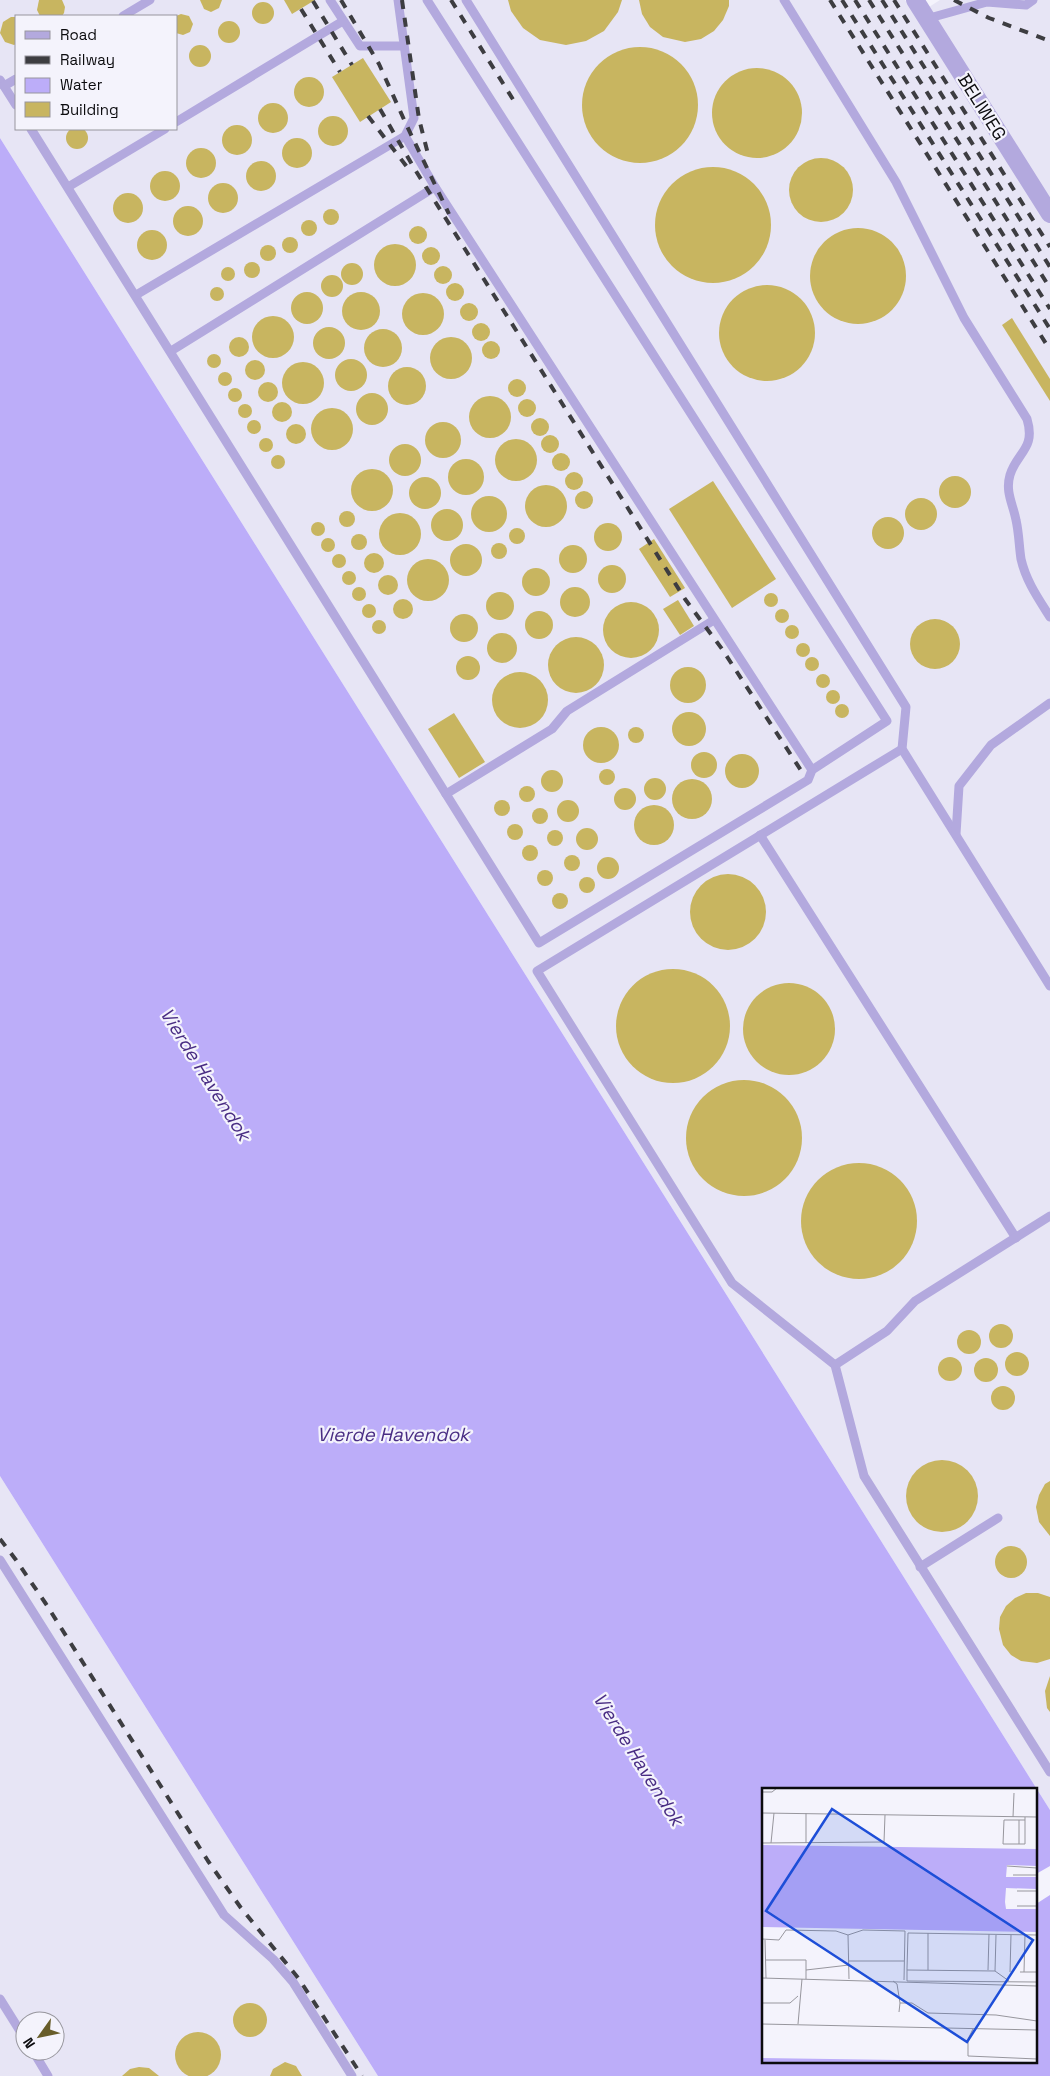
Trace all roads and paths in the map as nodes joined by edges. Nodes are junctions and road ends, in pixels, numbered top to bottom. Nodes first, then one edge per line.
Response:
1 (150, 0) edge
2 (330, 0) edge
3 (398, 0) edge
4 (427, 0) edge
5 (466, 0) edge
6 (784, 0) edge
7 (915, 0) edge
8 (1033, 0) edge
9 (125, 15) edge
10 (926, 19) junction
11 (343, 21) junction
12 (403, 46) junction
13 (15, 79) edge
14 (2, 83) edge
15 (15, 103) edge
16 (178, 121) edge
17 (32, 130) edge
18 (164, 130) edge
19 (405, 136) junction
20 (68, 187) junction
21 (435, 187) junction
22 (1050, 214) edge
23 (136, 295) junction
24 (171, 351) junction
25 (1050, 617) edge
26 (714, 620) junction
27 (1050, 704) edge
28 (902, 749) junction
29 (812, 770) junction
30 (446, 794) junction
31 (956, 834) junction
32 (760, 835) junction
33 (1050, 986) edge
34 (1049, 1218) edge
35 (1016, 1238) junction
36 (835, 1365) junction
37 (998, 1518) dead end
38 (0, 1560) edge
39 (920, 1567) junction
40 (1050, 1772) edge
41 (0, 1999) edge
42 (15, 2023) edge
43 (39, 2061) edge
44 (48, 2076) edge
45 (352, 2076) edge

1 - 9 lane
2 - 11 lane
3 - 12 lane
4 - 29 lane
5 - 28 lane
6 - 25 lane
7 - 10 street, BELIWEG
8 - 10 lane
10 - 22 street, BELIWEG
11 - 12 lane
11 - 16 lane
12 - 19 lane
13 - 14 lane
14 - 15 lane
17 - 20 lane
18 - 20 lane
19 - 21 lane
19 - 23 lane
20 - 23 lane
21 - 24 lane
21 - 26 lane
23 - 24 lane
24 - 30 lane
26 - 29 lane
26 - 30 lane
27 - 31 lane
28 - 31 lane
28 - 32 lane
29 - 30 lane
31 - 33 lane
32 - 35 lane
32 - 36 lane
34 - 35 lane
35 - 36 lane
36 - 39 lane
37 - 39 lane
38 - 45 lane
39 - 40 lane
41 - 42 lane
43 - 44 lane

